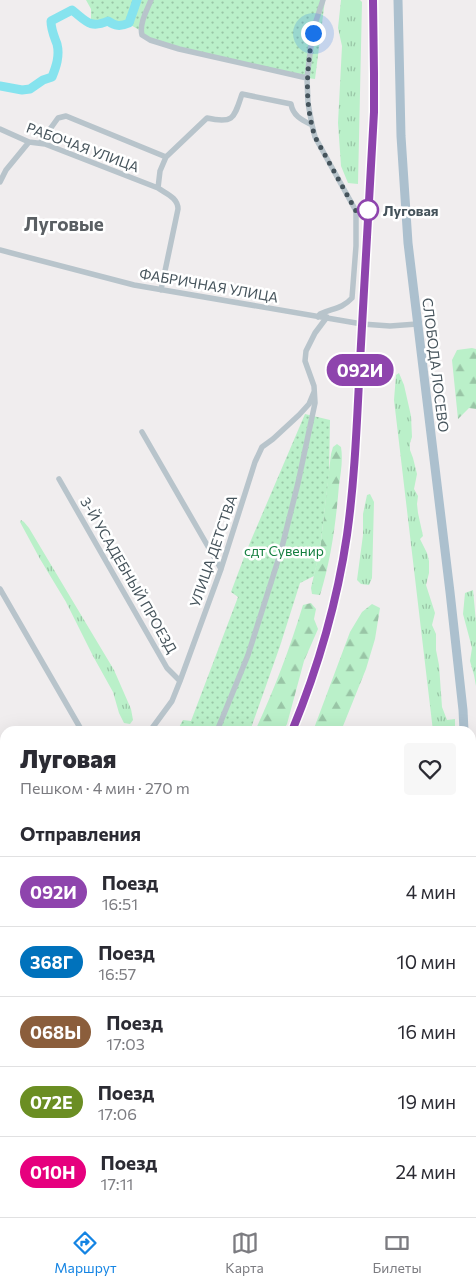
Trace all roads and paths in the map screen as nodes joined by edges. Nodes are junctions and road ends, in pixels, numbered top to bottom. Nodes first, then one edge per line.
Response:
1 (151, 0) edge
2 (323, 0) edge
3 (398, 0) edge
4 (307, 78) junction
5 (312, 125) junction
6 (0, 129) edge
7 (28, 142) junction
8 (40, 143) junction
9 (166, 157) junction
10 (0, 182) edge
11 (158, 188) junction
12 (0, 250) edge
13 (161, 290) junction
14 (318, 317) junction
15 (327, 317) junction
16 (417, 324) junction
17 (315, 390) junction
18 (142, 432) dead end
19 (59, 479) dead end
20 (221, 569) junction
21 (0, 589) edge
22 (180, 681) junction
23 (79, 726) edge
24 (154, 726) edge
25 (219, 726) edge
26 (464, 726) edge

1 - 4 street
2 - 4 street
3 - 16 main road, СЛОБОДА ЛОСЕВО
4 - 5 street
5 - 9 street
5 - 14 street
6 - 7 street, РАБОЧАЯ УЛИЦА
7 - 8 street, РАБОЧАЯ УЛИЦА
7 - 10 street
8 - 9 street
8 - 11 street, РАБОЧАЯ УЛИЦА
9 - 11 street
11 - 13 street, РАБОЧАЯ УЛИЦА
12 - 13 street, ФАБРИЧНАЯ УЛИЦА
13 - 14 street, ФАБРИЧНАЯ УЛИЦА
14 - 15 street, ФАБРИЧНАЯ УЛИЦА
15 - 16 street, ФАБРИЧНАЯ УЛИЦА
15 - 17 street
16 - 26 main road, СЛОБОДА ЛОСЕВО
17 - 20 street, УЛИЦА ДЕТСТВА
17 - 25 street
18 - 20 street
19 - 22 street, 3-Й УСАДЕБНЫЙ ПРОЕЗД
20 - 22 street, УЛИЦА ДЕТСТВА
21 - 23 street
22 - 24 street, УЛИЦА ДЕТСТВА

